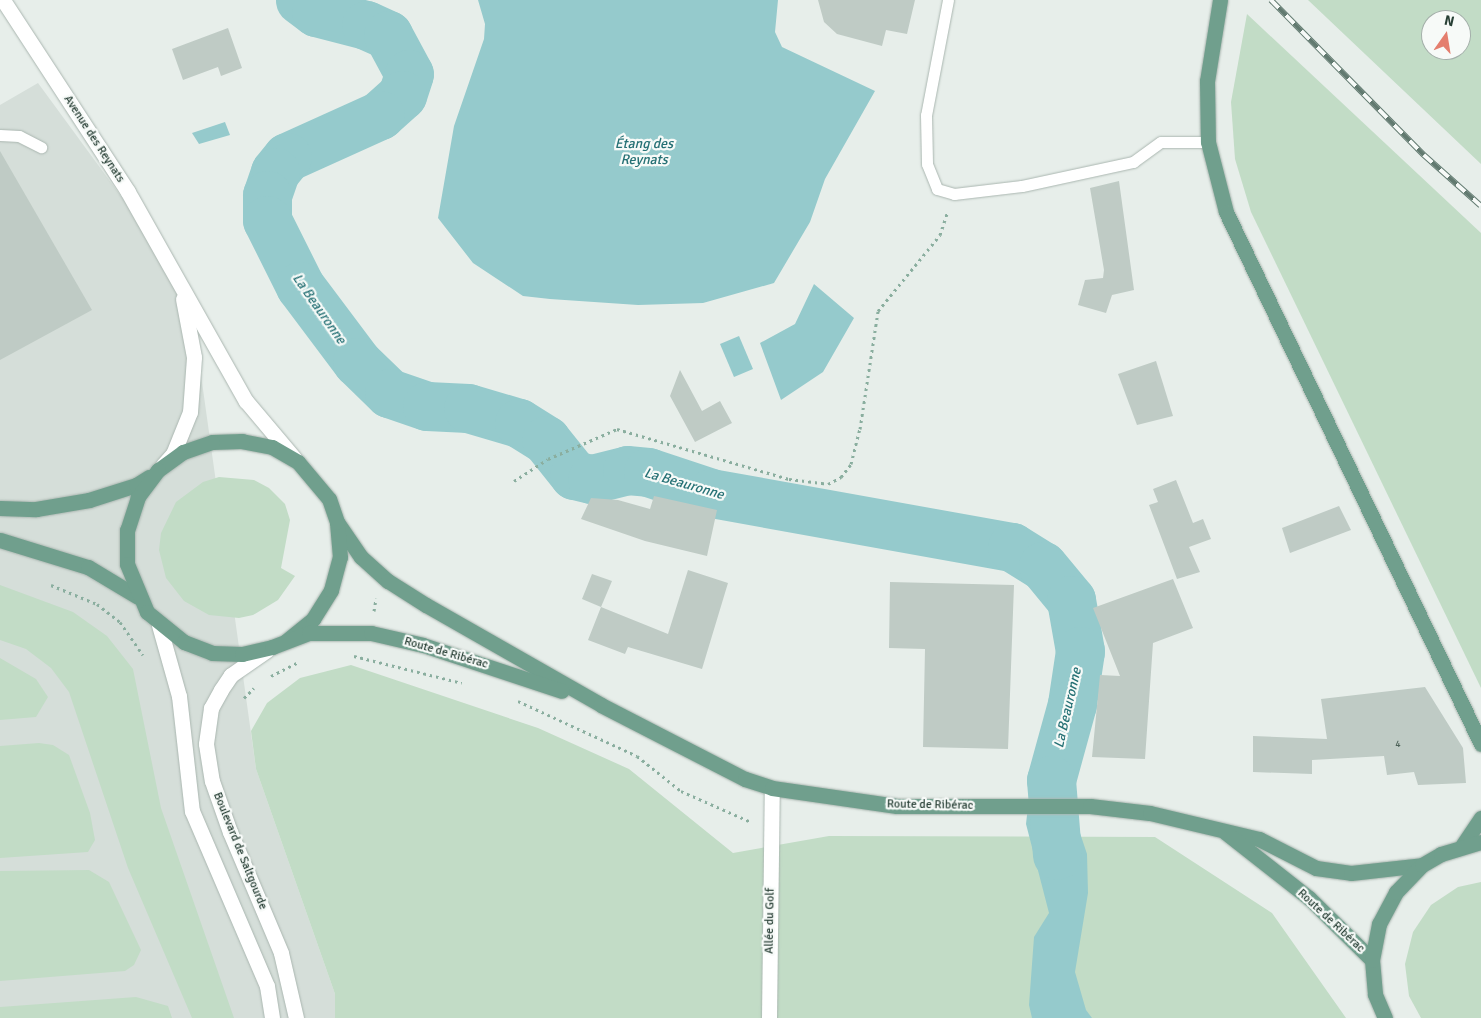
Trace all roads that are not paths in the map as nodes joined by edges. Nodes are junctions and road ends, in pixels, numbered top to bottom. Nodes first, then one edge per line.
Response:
1 (3, 0) edge
2 (948, 0) edge
3 (1220, 0) edge
4 (0, 135) edge
5 (1208, 142) junction
6 (41, 147) dead end
7 (179, 283) junction
8 (298, 462) junction
9 (158, 470) junction
10 (0, 508) edge
11 (337, 522) junction
12 (0, 540) edge
13 (138, 597) junction
14 (159, 625) junction
15 (286, 641) junction
16 (272, 647) junction
17 (601, 705) junction
18 (1481, 744) edge
19 (772, 788) junction
20 (1481, 818) edge
21 (1218, 827) junction
22 (1481, 842) edge
23 (1462, 846) junction
24 (1422, 866) junction
25 (1372, 960) junction
26 (272, 1018) edge
27 (296, 1018) edge
28 (769, 1018) edge
29 (1385, 1018) edge

1 - 7 street, Avenue des Reynats
2 - 5 lane
3 - 5 main road
4 - 6 lane
5 - 18 main road
7 - 8 street, Avenue des Reynats
7 - 9 street, Avenue des Reynats
8 - 9 main road, Route de Ribérac
8 - 11 main road, Route de Ribérac
9 - 10 main road, Route de Ribérac
9 - 13 main road, Route de Ribérac
11 - 15 main road, Route de Ribérac
11 - 17 main road, Route de Ribérac
12 - 13 main road, Route de Ribérac
13 - 14 main road, Route de Ribérac
14 - 16 main road, Route de Ribérac
14 - 26 street
15 - 16 main road, Route de Ribérac
15 - 17 main road, Route de Ribérac
16 - 27 street, Boulevard de Saltgourde
17 - 19 main road, Route de Ribérac
19 - 21 main road, Route de Ribérac
19 - 28 street, Allée du Golf
20 - 23 main road
21 - 24 main road, Route de Ribérac
21 - 25 main road, Route de Ribérac
22 - 23 main road
23 - 24 main road
24 - 25 main road
25 - 29 main road

